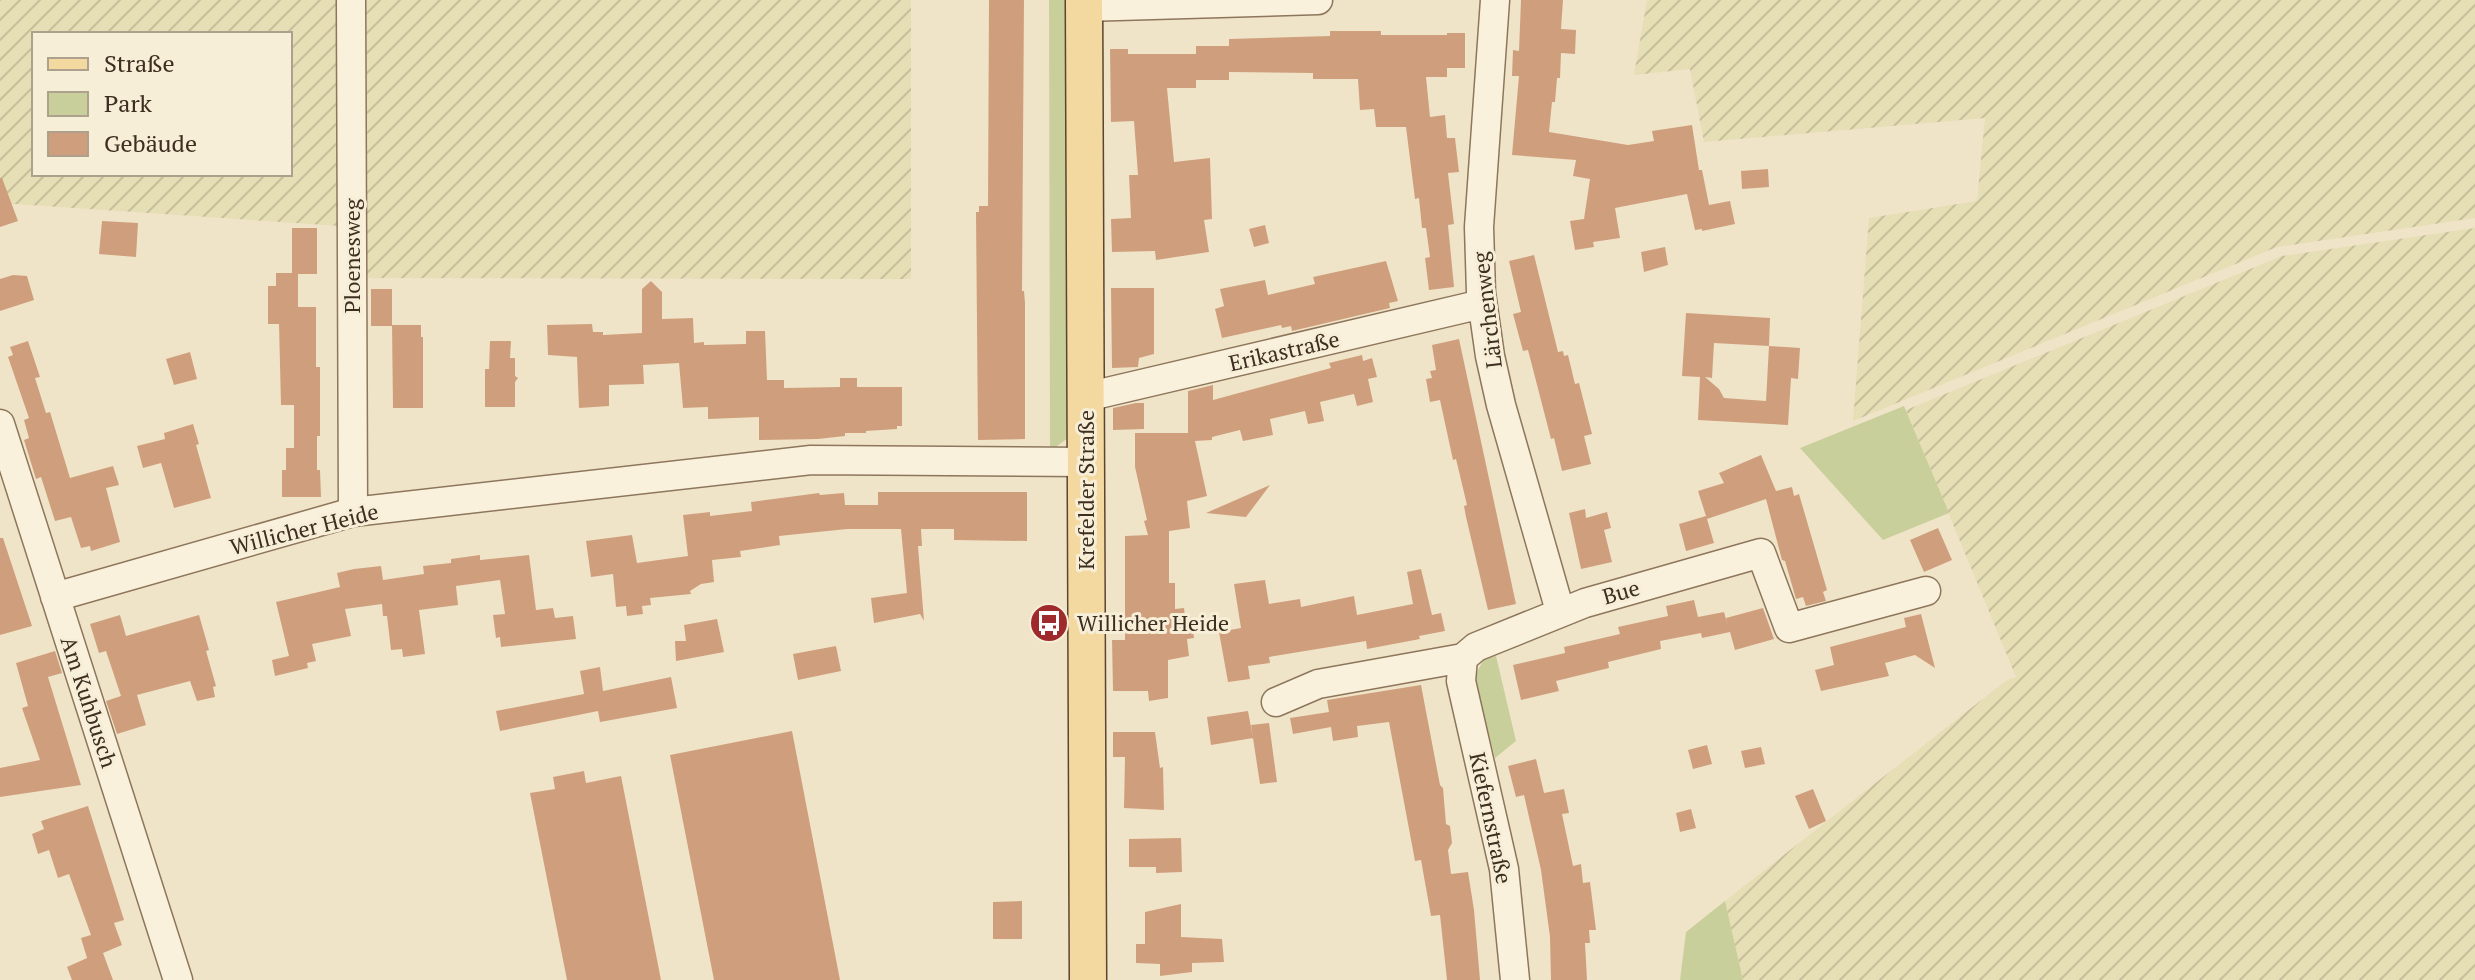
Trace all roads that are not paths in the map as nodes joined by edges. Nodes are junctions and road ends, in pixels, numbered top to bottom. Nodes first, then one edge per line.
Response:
1 (351, 0) edge
2 (1318, 0) edge
3 (1495, 0) edge
4 (1084, 4) edge
5 (1482, 304) junction
6 (1086, 397) junction
7 (0, 424) edge
8 (1086, 462) junction
9 (353, 512) junction
10 (1926, 591) dead end
11 (55, 597) junction
12 (1560, 611) junction
13 (1463, 658) junction
14 (1276, 702) dead end
15 (178, 980) edge
16 (1088, 980) edge
17 (1515, 980) edge

1 - 9 street, Ploenesweg
2 - 4 street
3 - 5 street, Lärchenweg
4 - 6 main road, Krefelder Straße
5 - 6 street, Erikastraße
5 - 12 street, Lärchenweg
6 - 8 main road, Krefelder Straße
7 - 11 street, Am Kuhbusch
8 - 9 street, Willicher Heide
8 - 16 main road, Krefelder Straße
9 - 11 street, Willicher Heide
10 - 12 street, Bue
11 - 15 street, Am Kuhbusch
12 - 13 street, Bue
13 - 14 street, Bue
13 - 17 street, Kiefernstraße

